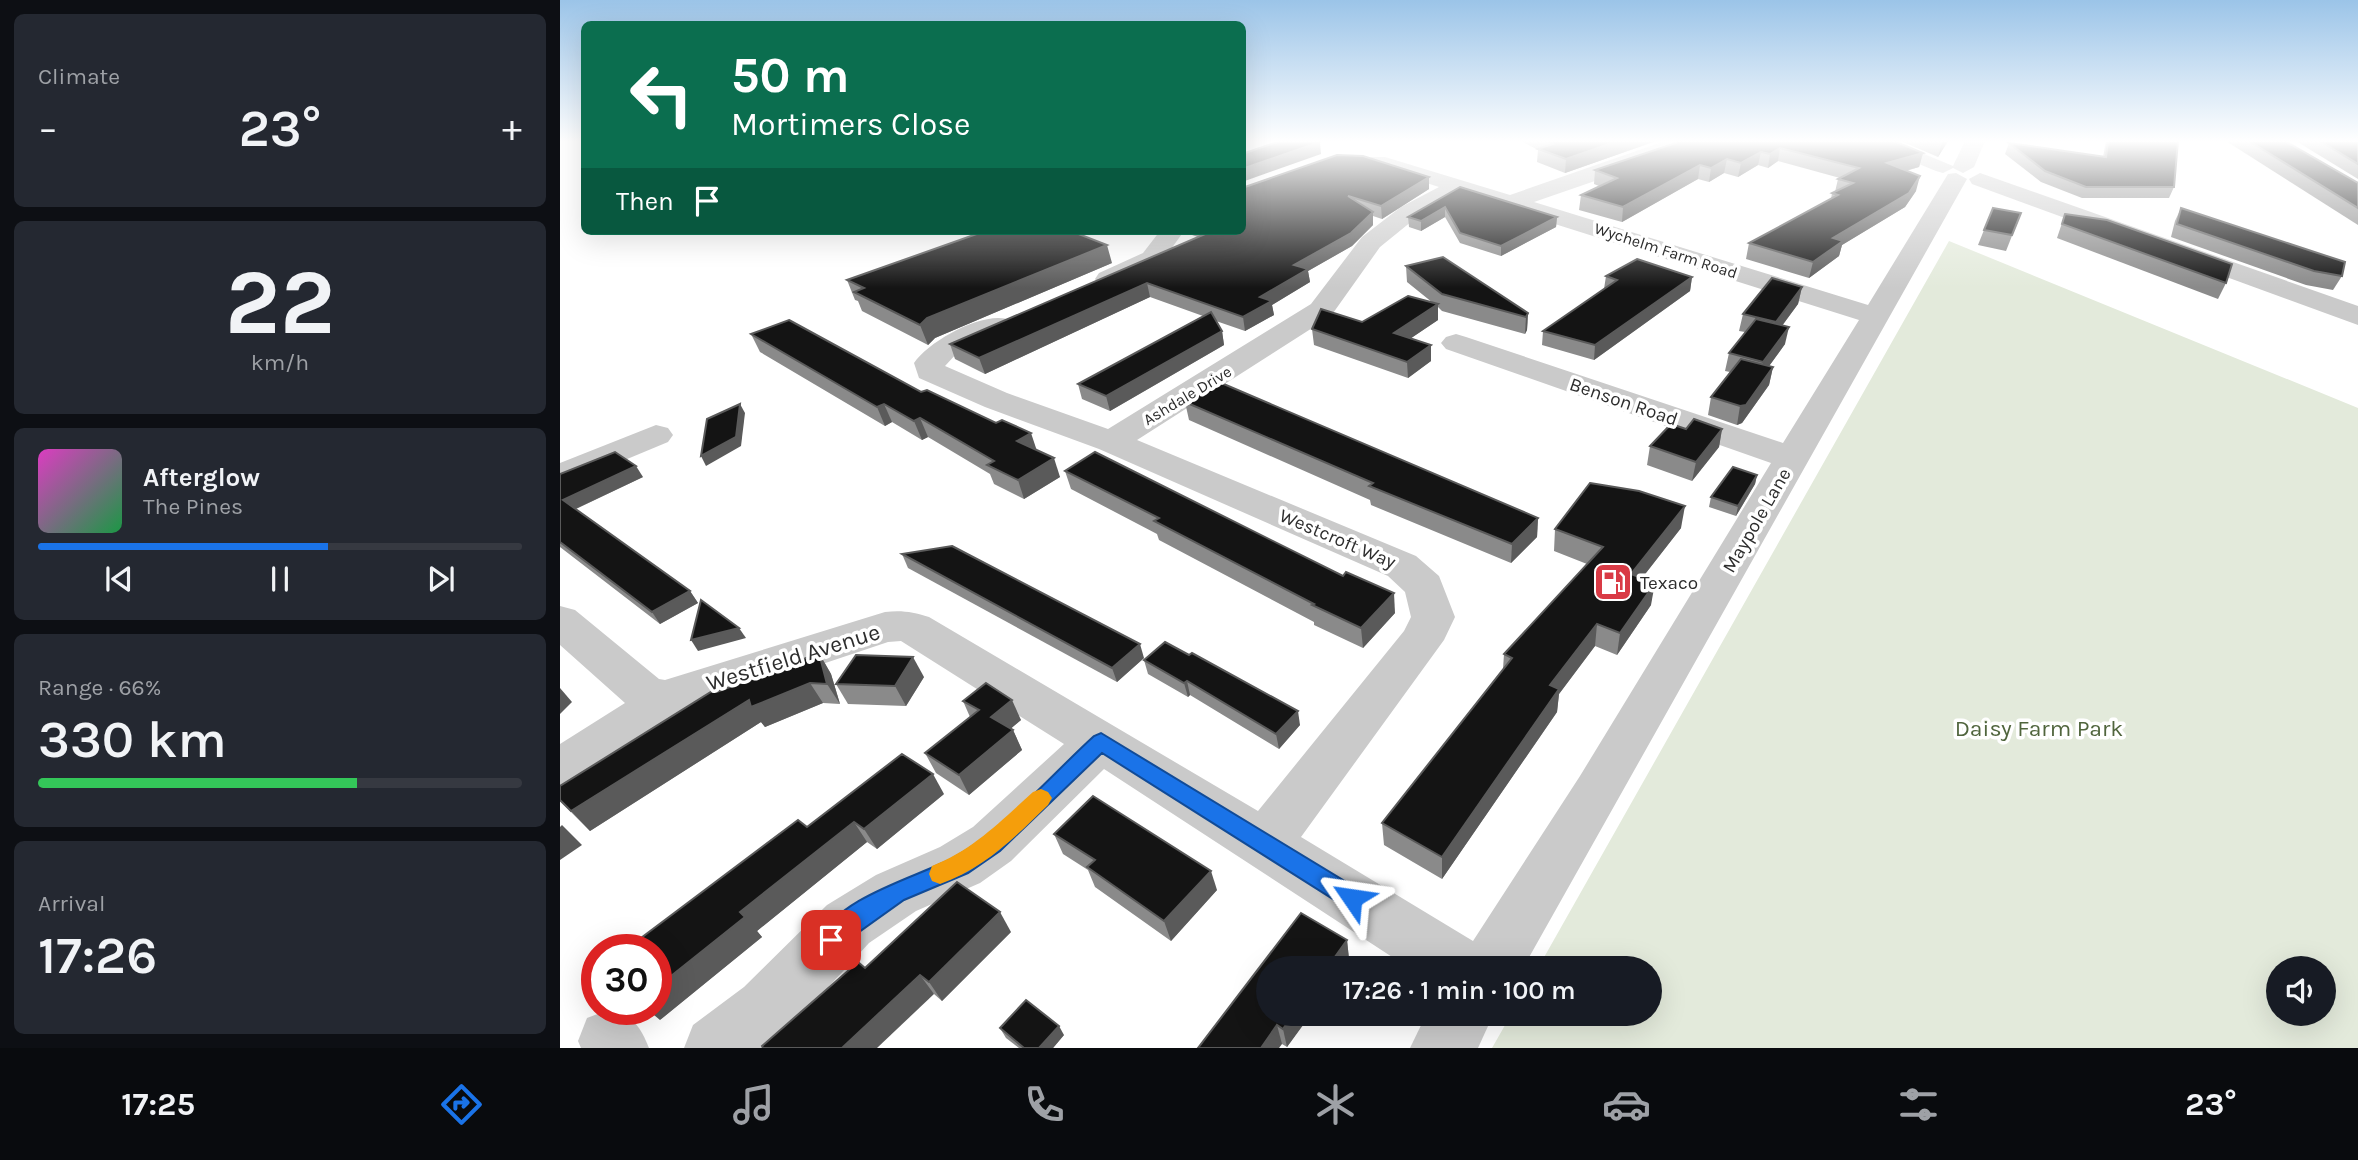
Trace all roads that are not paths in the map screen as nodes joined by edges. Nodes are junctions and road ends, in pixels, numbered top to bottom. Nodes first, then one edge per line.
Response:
1 (1451, 190) edge
2 (1471, 190) edge
3 (1548, 190) edge
4 (1949, 190) edge
5 (2029, 190) edge
6 (1512, 202) junction
7 (1169, 235) edge
8 (1087, 287) edge
9 (1023, 314) edge
10 (1874, 316) junction
11 (2358, 316) edge
12 (1450, 342) dead end
13 (656, 435) dead end
14 (1111, 442) junction
15 (1792, 458) junction
16 (560, 476) edge
17 (560, 621) edge
18 (665, 698) junction
19 (1101, 741) junction
20 (560, 769) edge
21 (1265, 843) junction
22 (1442, 956) edge
23 (1497, 956) edge
24 (1455, 1026) edge
25 (716, 1048) edge
26 (1442, 1048) edge

1 - 14 street, Ashdale Drive
2 - 6 street, Wychelm Farm Road
3 - 6 street
4 - 10 street, Maypole Lane
5 - 11 street
6 - 10 street, Wychelm Farm Road
7 - 8 street
9 - 14 street
10 - 15 street, Maypole Lane
12 - 15 street, Benson Road
13 - 16 street
14 - 21 street, Westcroft Way
15 - 23 street, Maypole Lane
17 - 18 street
18 - 19 street, Westfield Avenue
18 - 20 street
19 - 21 street, Westfield Avenue
19 - 25 street
21 - 22 street, Westfield Avenue
24 - 26 street

